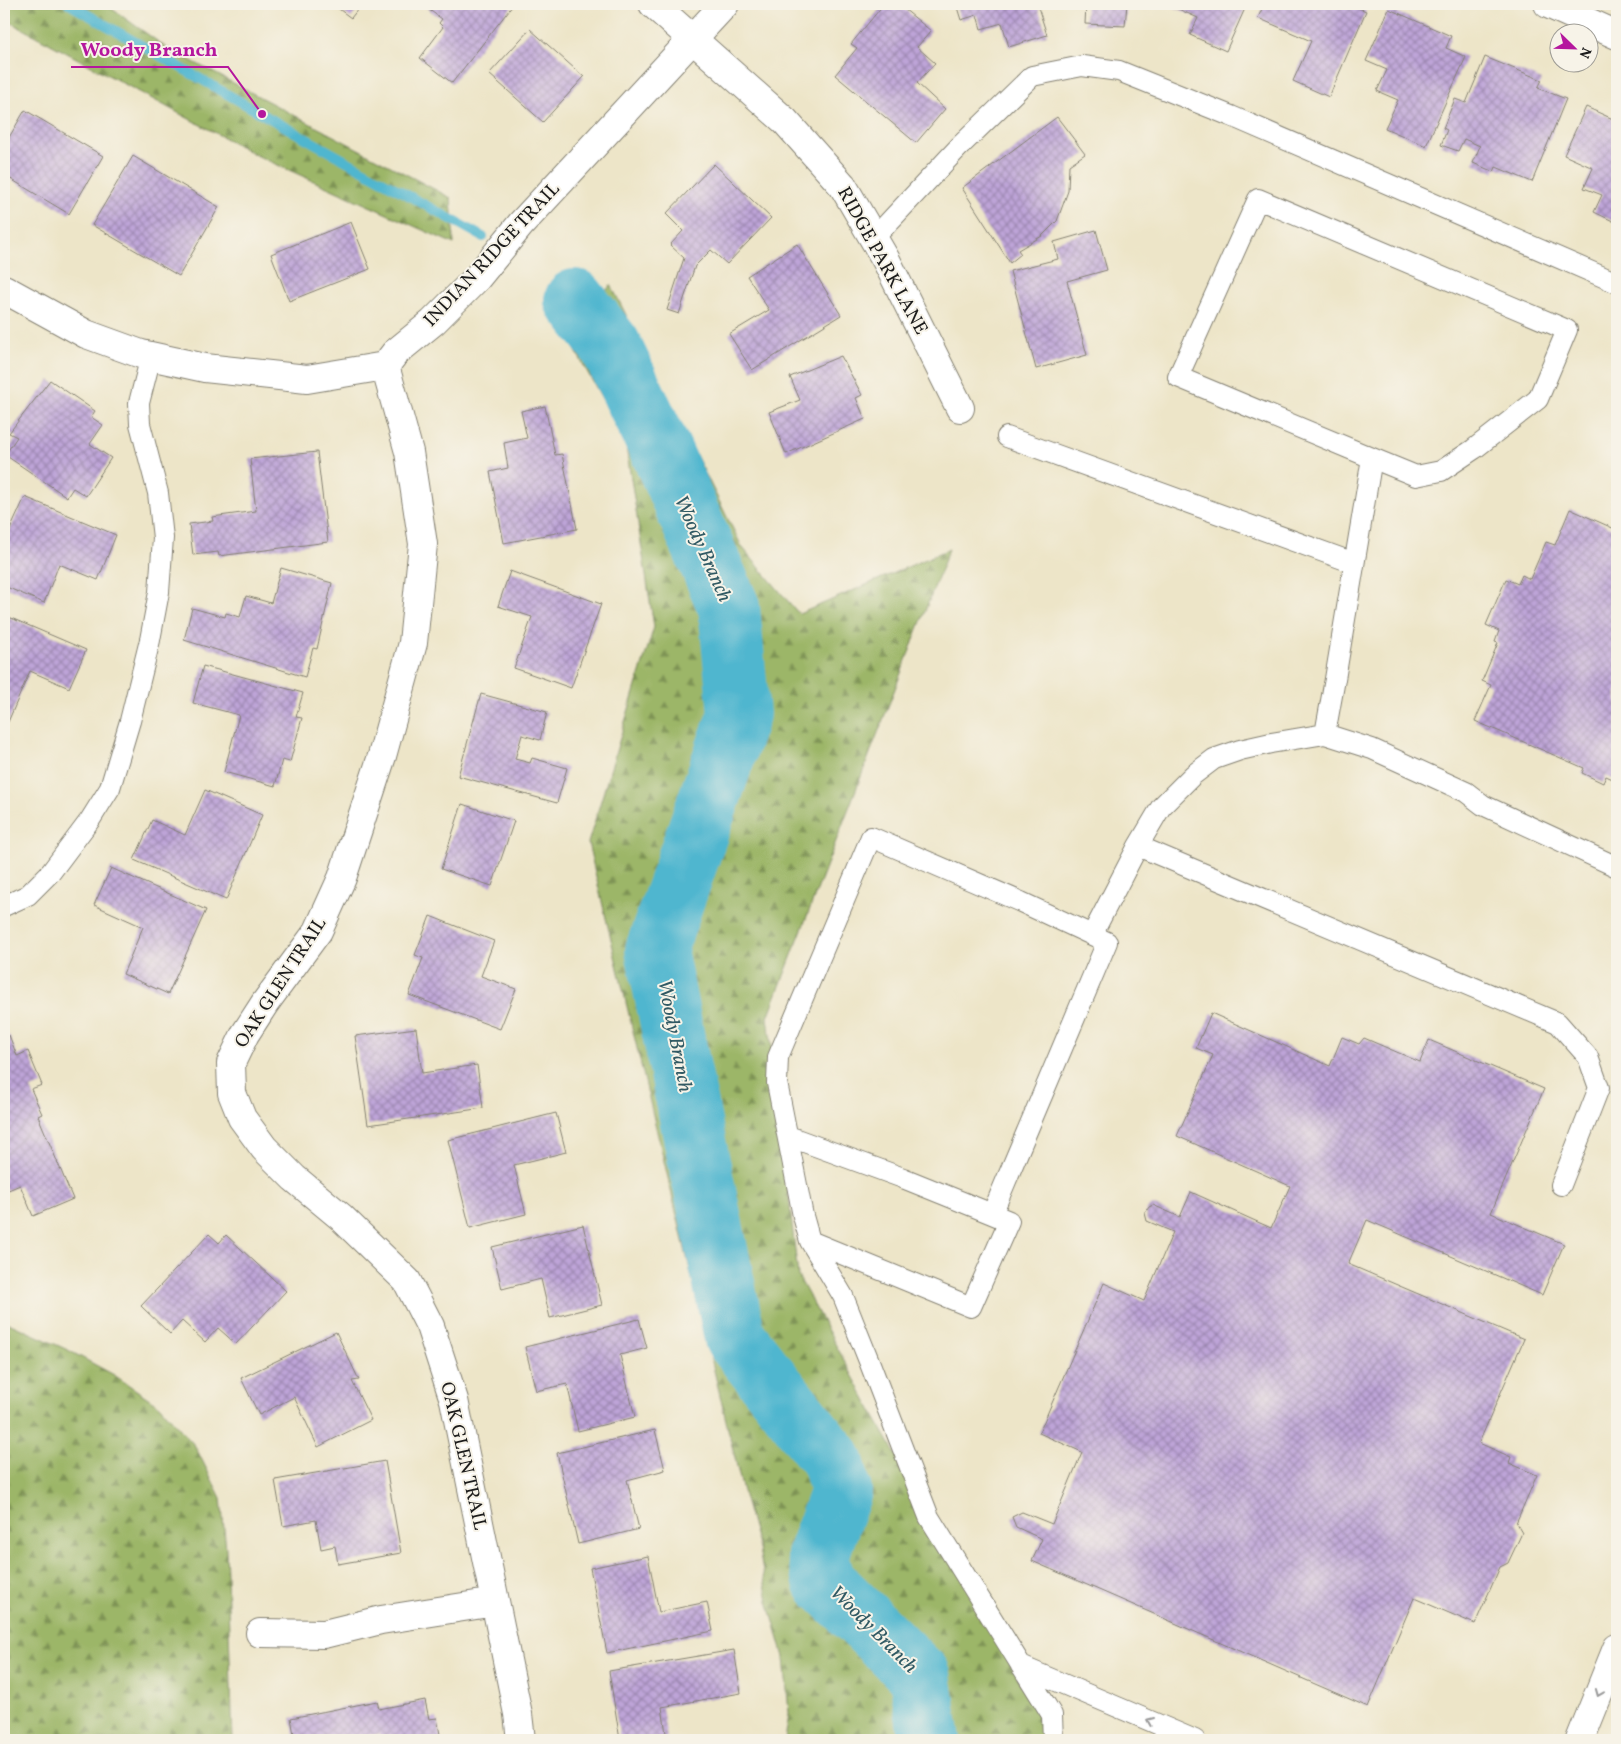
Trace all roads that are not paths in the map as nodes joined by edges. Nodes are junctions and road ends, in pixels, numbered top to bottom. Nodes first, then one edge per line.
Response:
1 (653, 4) edge
2 (725, 4) edge
3 (1548, 4) edge
4 (1617, 35) edge
5 (694, 39) junction
6 (873, 239) junction
7 (1617, 283) edge
8 (4, 289) edge
9 (150, 356) junction
10 (385, 366) junction
11 (960, 408) dead end
12 (1006, 436) dead end
13 (1372, 458) junction
14 (1354, 563) junction
15 (1325, 734) junction
16 (1138, 846) junction
17 (1617, 866) edge
18 (4, 906) edge
19 (1092, 935) junction
20 (788, 1136) junction
21 (1561, 1185) dead end
22 (992, 1214) junction
23 (810, 1241) junction
24 (495, 1602) junction
25 (260, 1634) dead end
26 (1617, 1648) edge
27 (1021, 1666) junction
28 (521, 1740) edge
29 (1053, 1740) edge
30 (1195, 1740) edge
31 (1580, 1740) edge

1 - 5 street, RIDGE PARK LANE
2 - 5 street, INDIAN RIDGE TRAIL
3 - 4 street
5 - 6 street, RIDGE PARK LANE
5 - 10 street, INDIAN RIDGE TRAIL
6 - 7 lane
6 - 11 street, RIDGE PARK LANE
8 - 9 street
9 - 10 street
9 - 18 lane
10 - 24 street, OAK GLEN TRAIL
12 - 14 lane
13 - 13 lane
13 - 14 lane
14 - 15 lane
15 - 16 lane
15 - 17 lane
16 - 19 lane
16 - 21 lane
19 - 20 lane
19 - 22 lane
20 - 22 lane
20 - 23 lane
22 - 23 lane
23 - 27 lane
24 - 25 street
24 - 28 street, OAK GLEN TRAIL
26 -> 31 street
27 - 29 lane
30 -> 27 lane

